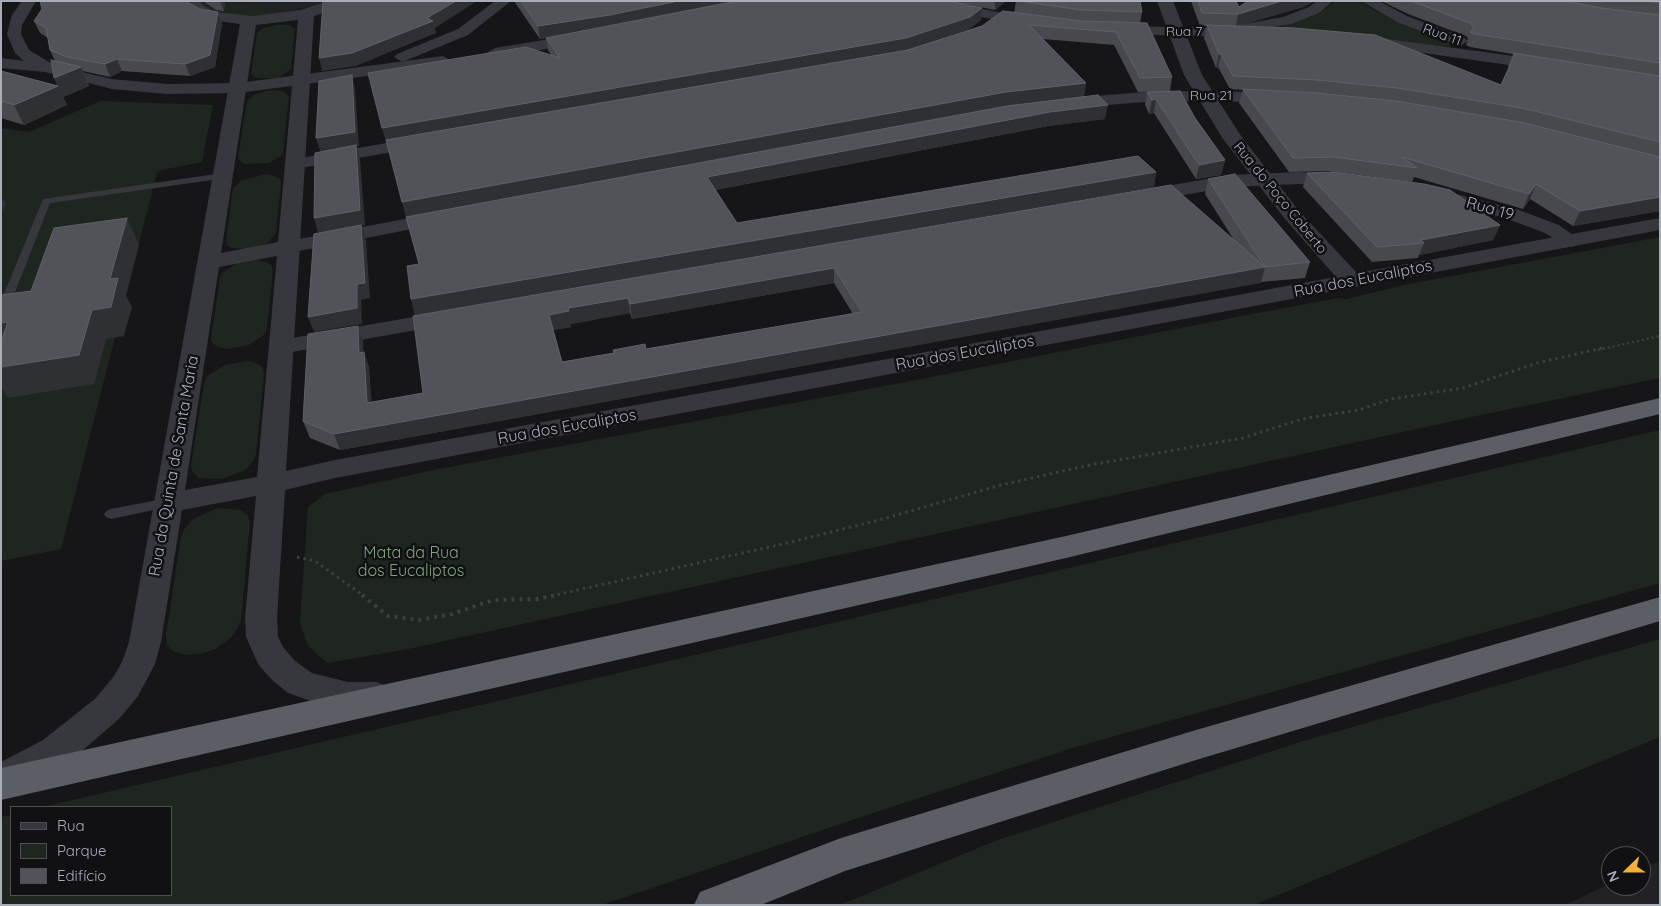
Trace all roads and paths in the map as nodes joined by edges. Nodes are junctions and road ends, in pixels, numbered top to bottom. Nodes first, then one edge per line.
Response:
1 (29, 1) edge
2 (192, 1) edge
3 (346, 1) edge
4 (504, 1) edge
5 (917, 1) edge
6 (1165, 1) edge
7 (1326, 1) edge
8 (1368, 1) edge
9 (1005, 12) junction
10 (306, 14) junction
11 (249, 20) junction
12 (1046, 24) edge
13 (1103, 29) edge
14 (982, 30) edge
15 (1175, 32) junction
16 (1209, 32) junction
17 (1290, 35) edge
18 (593, 37) edge
19 (1346, 39) edge
20 (453, 50) junction
21 (483, 55) edge
22 (1, 63) edge
23 (51, 69) junction
24 (374, 71) junction
25 (301, 80) junction
26 (238, 88) junction
27 (1205, 96) junction
28 (1294, 98) edge
29 (1052, 106) edge
30 (436, 139) edge
31 (294, 164) junction
32 (223, 176) junction
33 (1262, 179) junction
34 (1358, 182) edge
35 (1412, 190) edge
36 (1122, 199) edge
37 (462, 214) edge
38 (1660, 224) edge
39 (1571, 240) junction
40 (288, 247) junction
41 (208, 262) junction
42 (1352, 281) junction
43 (469, 314) edge
44 (1, 315) edge
45 (1660, 336) edge
46 (281, 348) junction
47 (1660, 406) edge
48 (271, 484) junction
49 (168, 503) junction
50 (111, 514) dead end
51 (266, 558) junction
52 (1660, 609) edge
53 (405, 692) junction
54 (1, 779) edge
55 (1, 784) edge
56 (714, 905) edge

1 - 23 street
2 - 11 street
3 - 10 street
4 - 20 street
5 - 9 street
6 - 15 street, Rua do Poço Coberto
7 - 16 street
8 - 19 street, Rua 11
9 - 12 street
9 - 14 street
10 - 11 street
10 - 25 street
11 - 26 street, Rua da Quinta de Santa Maria
13 - 15 street, Rua 7
15 - 16 street, Rua 7
15 - 27 street, Rua do Poço Coberto
16 - 17 street, Rua 7
18 - 21 street
20 - 24 street
20 - 24 street
22 - 23 street
23 - 26 street
24 - 25 street
25 - 26 street
25 - 31 street
26 - 32 street, Rua da Quinta de Santa Maria
27 - 28 street, Rua 21
27 - 29 street, Rua 21
27 - 33 street, Rua do Poço Coberto
30 - 31 street
31 - 40 street
32 - 41 street, Rua da Quinta de Santa Maria
32 - 44 lane
33 - 34 street
33 - 36 street
33 - 42 street, Rua do Poço Coberto
35 - 39 street, Rua 19
37 - 40 street
38 - 39 street, Rua dos Eucaliptos
39 - 42 street, Rua dos Eucaliptos
40 - 41 street
40 - 46 street
41 - 49 street, Rua da Quinta de Santa Maria
42 - 48 street, Rua dos Eucaliptos
43 - 46 street
45 - 51 path
46 - 48 street
47 - 53 highway
48 - 49 street, Rua dos Eucaliptos
48 - 51 street
49 - 50 lane
49 - 54 street, Rua da Quinta de Santa Maria
51 - 53 street
52 - 56 highway
53 - 55 highway

